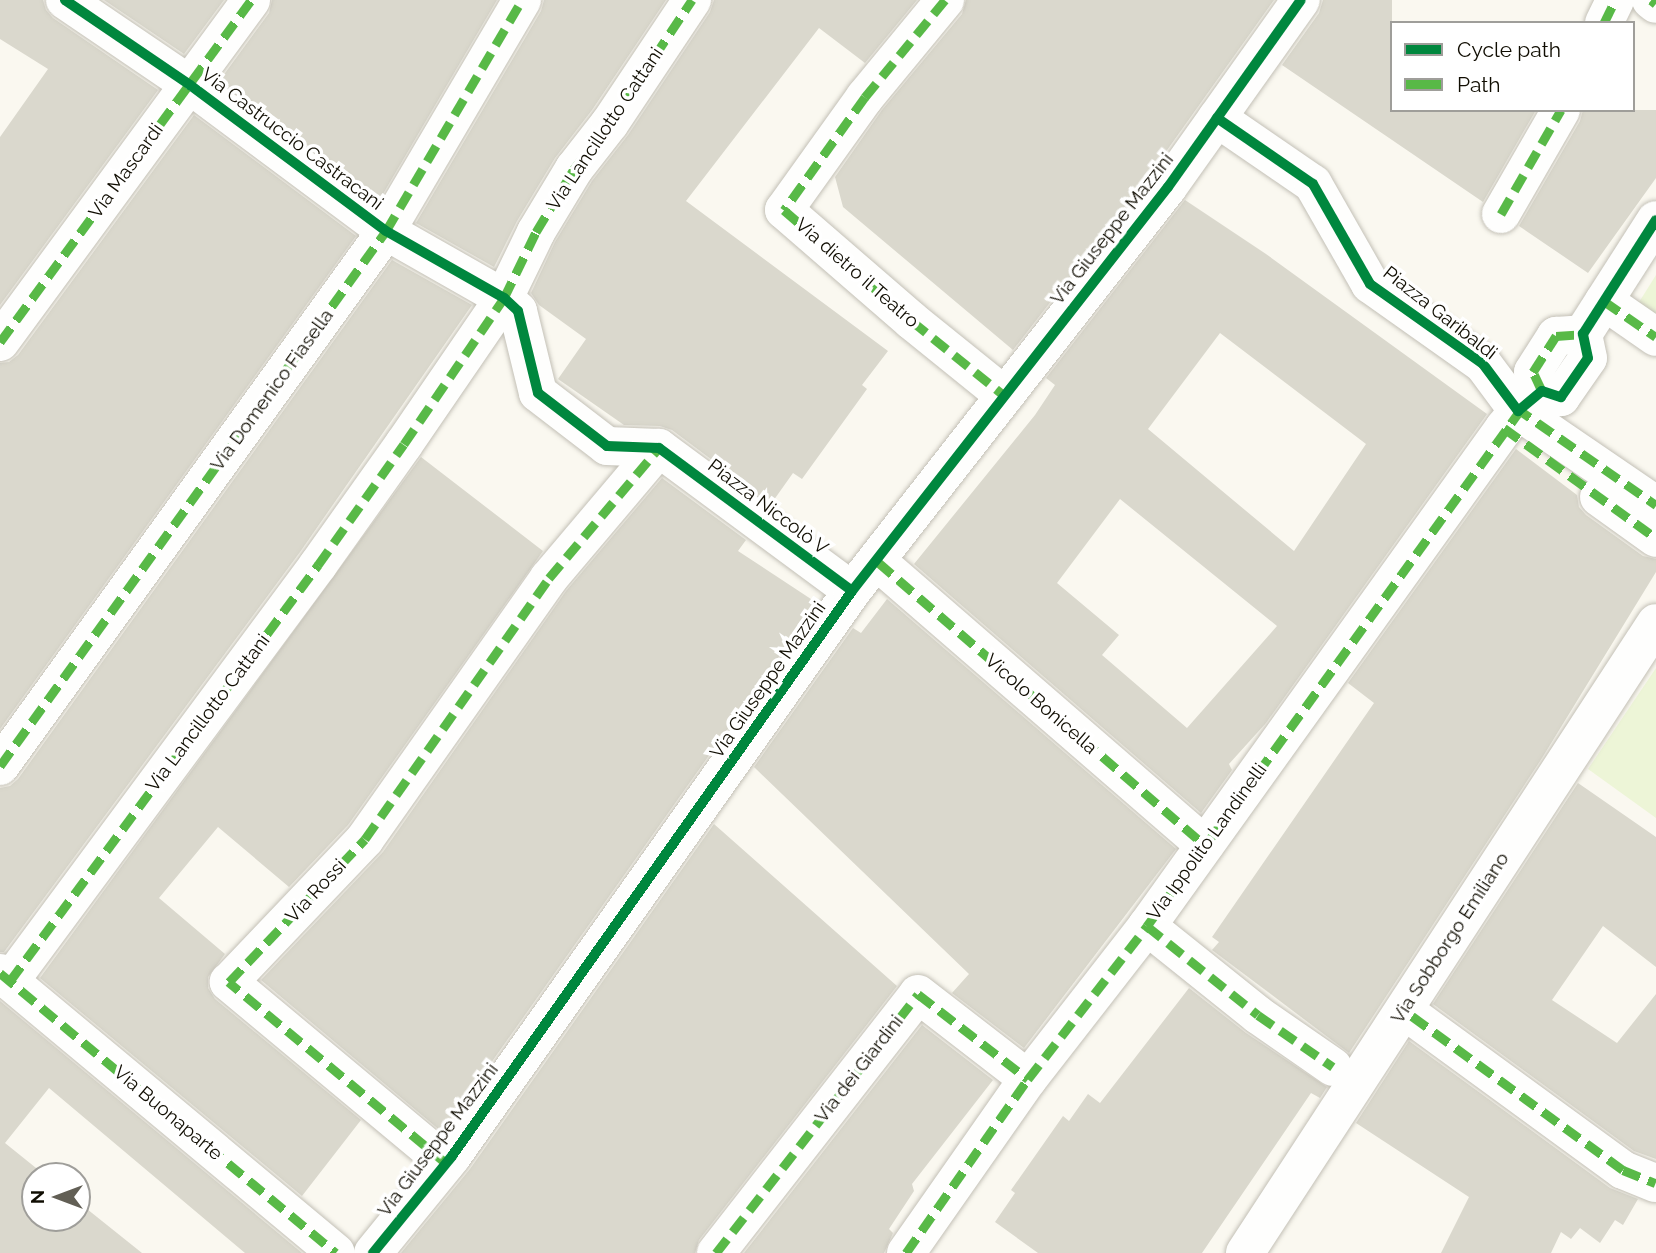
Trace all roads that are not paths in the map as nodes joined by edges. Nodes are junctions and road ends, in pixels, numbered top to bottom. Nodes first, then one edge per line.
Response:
1 (65, 0) edge
2 (251, 0) edge
3 (522, 0) edge
4 (692, 0) edge
5 (945, 0) edge
6 (1301, 0) edge
7 (1615, 0) edge
8 (1651, 0) edge
9 (1656, 4) edge
10 (1605, 21) edge
11 (190, 85) junction
12 (1561, 112) edge
13 (1217, 118) junction
14 (1501, 214) dead end
15 (1656, 220) edge
16 (386, 231) junction
17 (504, 298) junction
18 (1605, 301) junction
19 (1656, 337) edge
20 (0, 342) edge
21 (1005, 396) junction
22 (1521, 410) junction
23 (661, 449) junction
24 (1656, 505) edge
25 (1656, 538) edge
26 (878, 562) junction
27 (852, 591) junction
28 (1656, 623) edge
29 (0, 766) edge
30 (1205, 845) junction
31 (1147, 926) junction
32 (5, 977) edge
33 (1412, 1016) dead end
34 (1333, 1067) dead end
35 (1028, 1079) junction
36 (446, 1163) junction
37 (1656, 1184) edge
38 (336, 1253) edge
39 (373, 1253) edge
40 (716, 1253) edge
41 (905, 1253) edge
42 (1245, 1253) edge

1 - 11 street, Via Castruccio Castracani
2 - 11 street, Via Mascardi
3 - 16 street, Via Domenico Fiasella
4 - 17 street, Via Lancillotto Cattani
5 - 21 street, Via dietro il Teatro
6 - 13 street, Via Giuseppe Mazzini
7 - 10 street
8 - 9 street
11 - 16 street, Via Castruccio Castracani
11 - 20 street, Via Mascardi
12 - 14 street
13 - 21 street, Via Giuseppe Mazzini
13 - 22 street, Piazza Garibaldi
15 - 18 street
16 - 17 street, Via Castruccio Castracani
16 - 29 street, Via Domenico Fiasella
17 - 23 street
17 - 32 street, Via Lancillotto Cattani
18 - 19 street
18 - 22 street
21 - 26 street, Via Giuseppe Mazzini
22 - 24 street
22 - 25 street
22 - 30 street, Via Ippolito Landinelli
23 - 27 street, Piazza Niccolò V
23 - 36 street, Via Rossi
26 - 27 street, Via Giuseppe Mazzini
26 - 30 street, Vicolo Bonicella
27 - 36 street, Via Giuseppe Mazzini
28 - 42 street, Via Sobborgo Emiliano
30 - 31 street, Via Ippolito Landinelli
31 - 34 street
31 - 35 street, Via Ippolito Landinelli
32 - 38 street, Via Buonaparte
33 - 37 street
35 - 40 street, Via dei Giardini
35 - 41 street, Via Ippolito Landinelli
36 - 39 street, Via Giuseppe Mazzini

